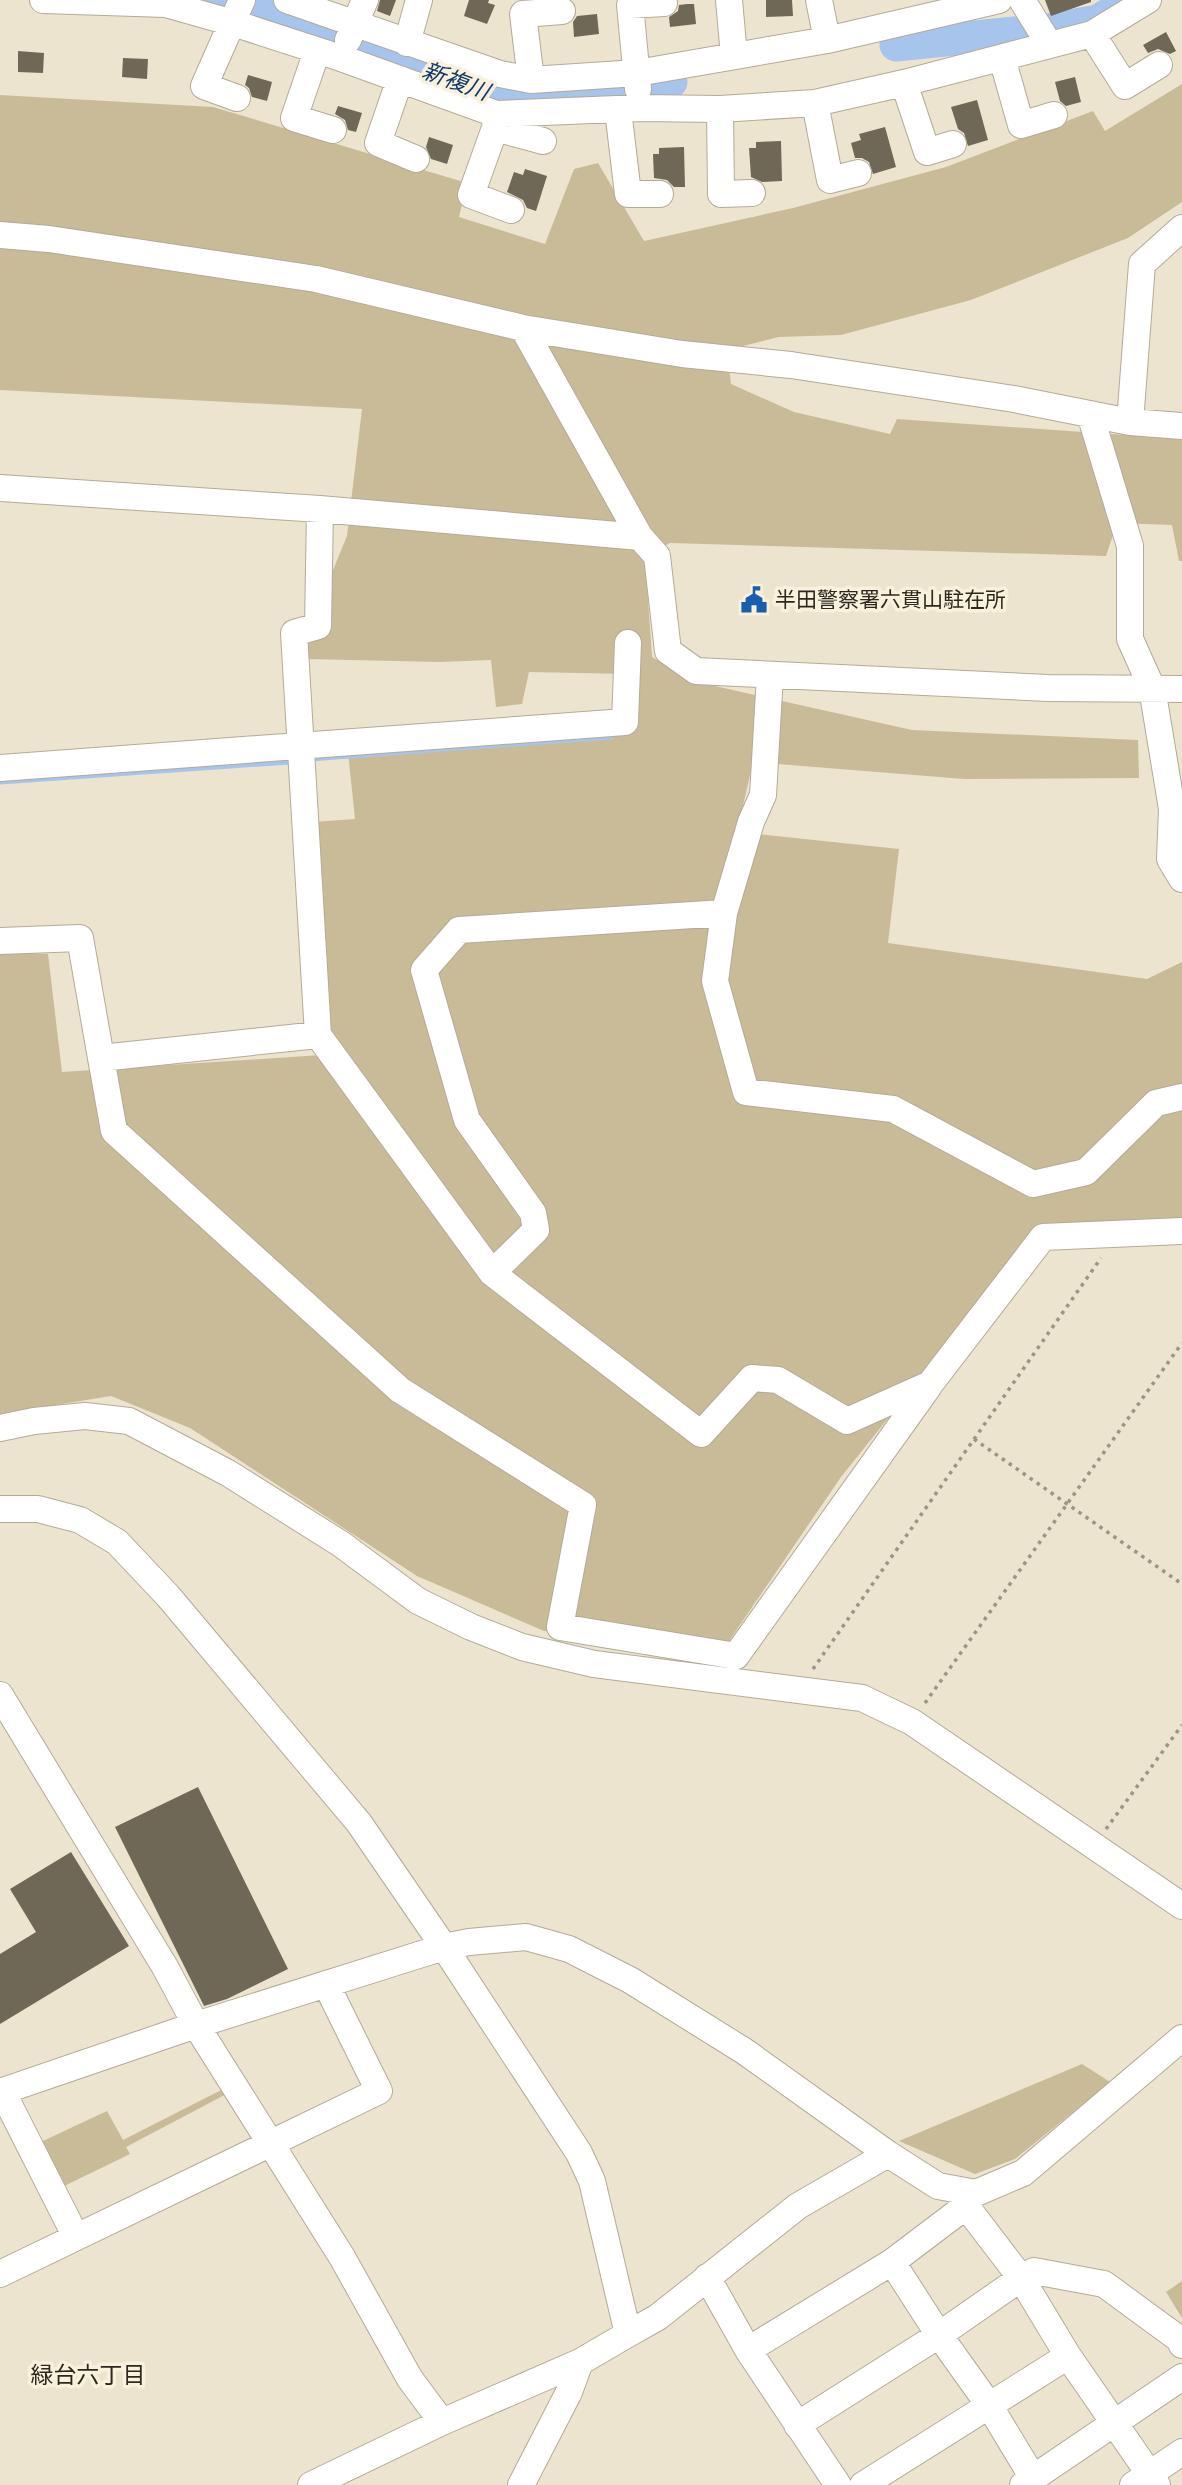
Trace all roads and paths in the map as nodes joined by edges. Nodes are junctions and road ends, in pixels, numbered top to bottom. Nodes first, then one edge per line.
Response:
1 (43, 0) edge
2 (287, 0) edge
3 (419, 0) edge
4 (729, 0) edge
5 (819, 0) edge
6 (999, 0) edge
7 (1022, 0) edge
8 (1148, 0) edge
9 (664, 3) dead end
10 (921, 9) edge
11 (238, 11) edge
12 (562, 11) dead end
13 (359, 12) edge
14 (1092, 34) junction
15 (827, 40) junction
16 (407, 43) junction
17 (1049, 44) junction
18 (329, 55) junction
19 (734, 56) junction
20 (1002, 58) junction
21 (1159, 65) dead end
22 (636, 73) junction
23 (400, 79) junction
24 (531, 80) junction
25 (904, 83) junction
26 (237, 98) dead end
27 (815, 103) junction
28 (629, 109) junction
29 (720, 109) junction
30 (1054, 115) dead end
31 (495, 121) junction
32 (333, 130) dead end
33 (543, 141) dead end
34 (953, 144) dead end
35 (416, 159) dead end
36 (858, 173) dead end
37 (751, 193) dead end
38 (660, 194) dead end
39 (511, 210) dead end
40 (0, 227) edge
41 (1182, 228) edge
42 (0, 235) edge
43 (49, 239) junction
44 (1182, 253) edge
45 (1142, 264) junction
46 (523, 328) junction
47 (1090, 414) junction
48 (1130, 422) junction
49 (1182, 426) edge
50 (0, 488) edge
51 (320, 509) junction
52 (640, 537) junction
53 (628, 643) dead end
54 (770, 675) junction
55 (1152, 688) junction
56 (1182, 689) edge
57 (302, 746) junction
58 (0, 768) edge
59 (1177, 808) edge
60 (1182, 879) edge
61 (724, 913) junction
62 (0, 941) edge
63 (318, 1035) junction
64 (101, 1058) junction
65 (1182, 1097) edge
66 (1182, 1231) edge
67 (1101, 1258) dead end
68 (492, 1273) junction
69 (1182, 1343) edge
70 (930, 1384) junction
71 (0, 1428) edge
72 (974, 1439) junction
73 (1068, 1504) junction
74 (0, 1509) edge
75 (1182, 1584) edge
76 (800, 1688) junction
77 (4, 1709) edge
78 (912, 1722) junction
79 (1182, 1725) edge
80 (1094, 1845) junction
81 (1182, 1906) edge
82 (444, 1947) junction
83 (326, 1984) junction
84 (195, 2025) junction
85 (1182, 2039) edge
86 (1, 2092) edge
87 (271, 2143) junction
88 (888, 2154) junction
89 (76, 2237) junction
90 (892, 2262) junction
91 (0, 2274) edge
92 (706, 2277) junction
93 (1021, 2278) junction
94 (628, 2334) junction
95 (939, 2335) junction
96 (1182, 2345) edge
97 (748, 2350) junction
98 (1068, 2356) junction
99 (580, 2362) junction
100 (1182, 2377) edge
101 (989, 2404) junction
102 (442, 2423) junction
103 (1116, 2423) junction
104 (797, 2425) junction
105 (1182, 2452) edge
106 (1147, 2481) edge
107 (1028, 2482) edge
108 (311, 2485) edge
109 (521, 2485) edge
110 (838, 2485) edge
111 (863, 2485) edge

1 - 11 street
2 - 13 street
3 - 16 street
4 - 19 street
5 - 15 street
6 - 10 street
7 - 17 street
8 - 14 street
9 - 22 street
10 - 15 street
11 - 18 street
11 - 26 street
12 - 24 street
13 - 16 street
13 - 18 street
14 - 17 street
14 - 21 street
15 - 19 street
16 - 24 street
17 - 20 street
18 - 23 street
18 - 32 street
19 - 22 street
20 - 25 street
20 - 30 street
22 - 24 street
22 - 28 street
23 - 31 street
23 - 35 street
25 - 27 street
25 - 34 street
27 - 29 street
27 - 36 street
28 - 29 street
28 - 31 street
28 - 38 street
29 - 37 street
31 - 33 street
31 - 39 street
40 - 43 street
41 - 45 street
42 - 43 street
43 - 46 street
44 - 45 street
45 - 48 street
46 - 47 street
46 - 52 street
47 - 48 street
47 - 55 street
48 - 49 street
50 - 51 street
51 - 52 street
51 - 57 street
52 - 54 street
53 - 57 street
54 - 55 street
54 - 61 street
55 - 56 street
55 - 59 street
57 - 58 street
57 - 63 street
59 - 60 street
61 - 65 street
61 - 68 street
62 - 64 street
63 - 64 street
63 - 68 street
64 - 70 street
66 - 70 street
67 - 72 path
68 - 70 street
69 - 73 path
71 - 76 street
72 - 73 path
72 - 76 path
73 - 75 path
73 - 78 path
74 - 82 street
76 - 78 street
77 - 84 street
78 - 80 street
79 - 80 path
80 - 81 street
82 - 83 street
82 - 88 street
82 - 94 street
83 - 84 street
83 - 87 street
84 - 86 street
84 - 87 street
85 - 88 street
86 - 89 street
87 - 89 street
87 - 102 street
88 - 92 street
89 - 91 street
90 - 93 street
90 - 95 street
90 - 97 street
92 - 94 street
92 - 97 street
93 - 95 street
93 - 96 street
93 - 98 street
94 - 99 street
95 - 101 street
95 - 104 street
97 - 104 street
98 - 101 street
98 - 103 street
99 - 102 street
99 - 109 street
100 - 103 street
101 - 107 street
101 - 111 street
102 - 108 street
103 - 106 street
103 - 107 street
104 - 110 street
105 - 106 street

